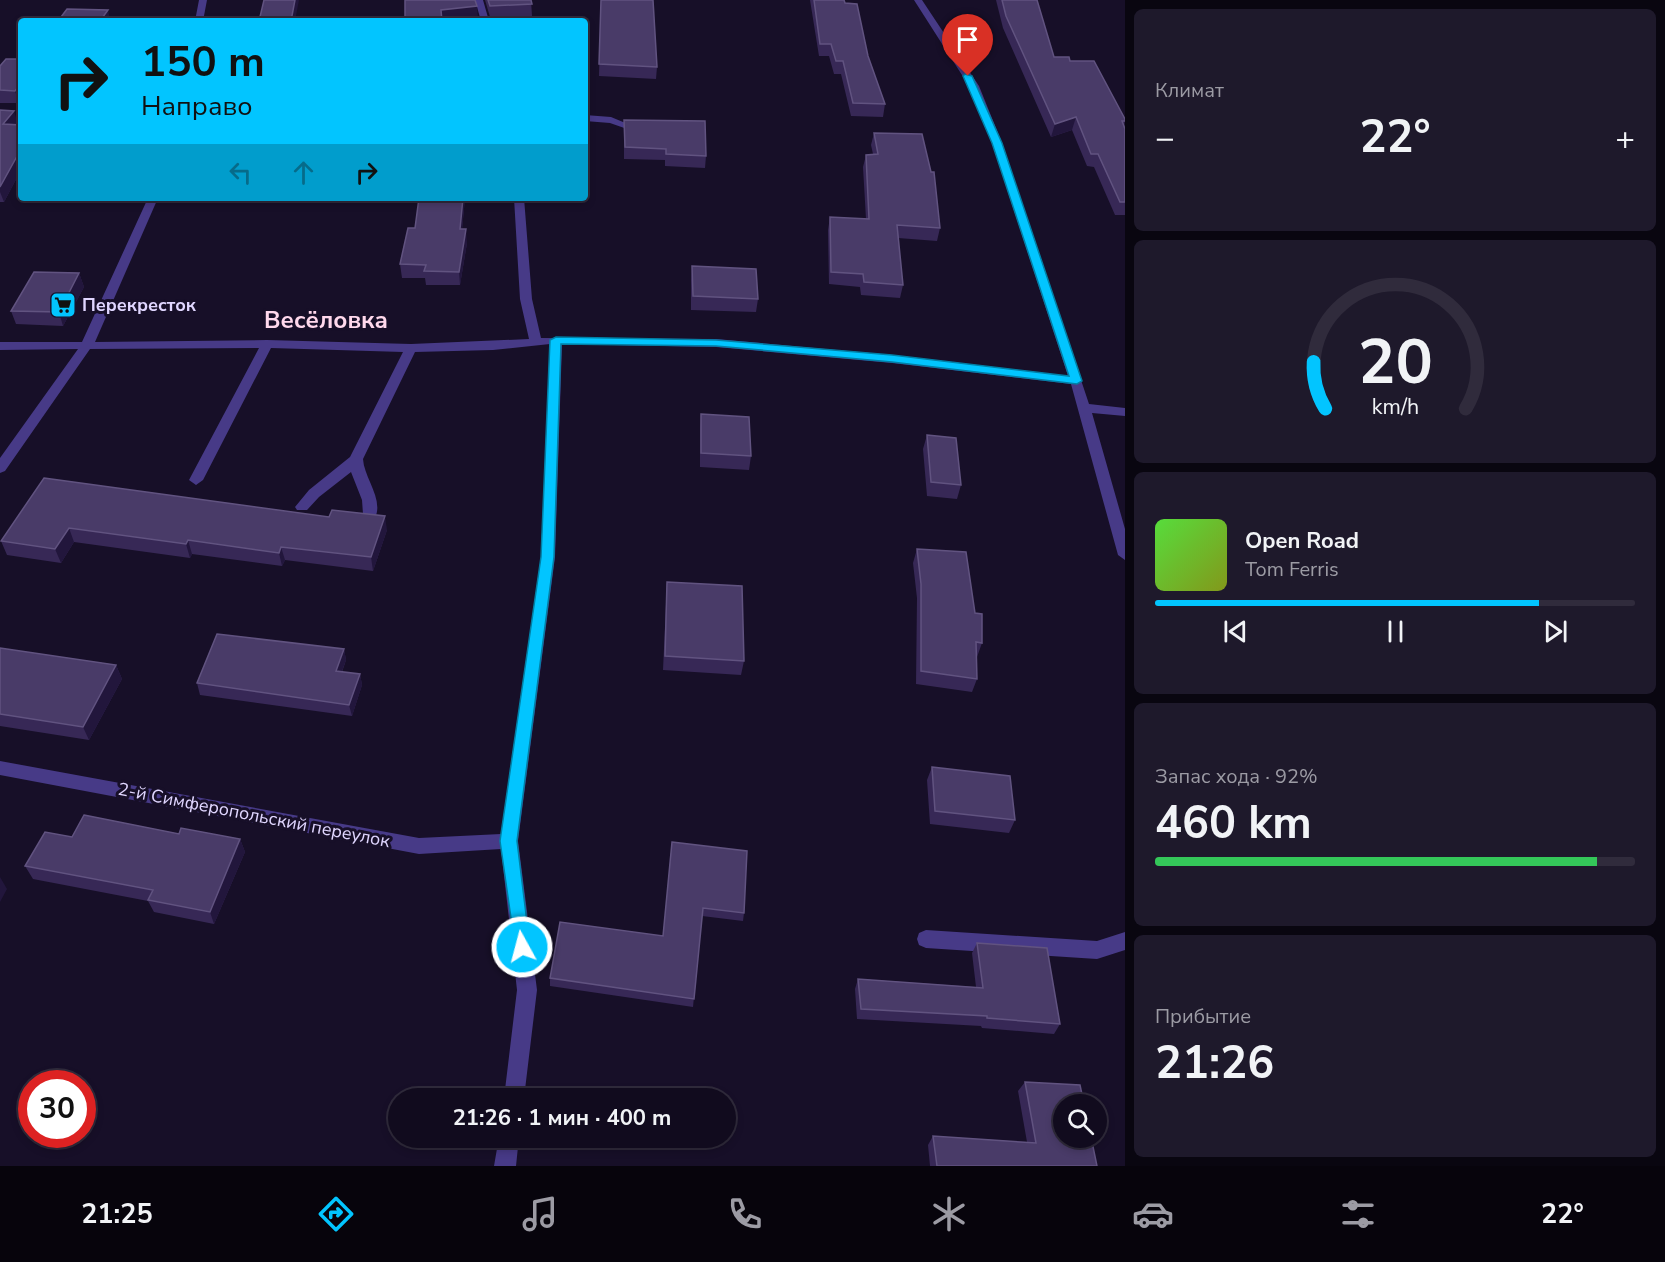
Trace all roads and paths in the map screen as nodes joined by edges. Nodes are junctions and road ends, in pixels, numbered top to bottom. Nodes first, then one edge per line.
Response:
1 (203, 0) edge
2 (479, 0) edge
3 (918, 0) edge
4 (200, 18) edge
5 (484, 18) edge
6 (588, 118) edge
7 (630, 127) edge
8 (152, 201) edge
9 (519, 201) edge
10 (556, 340) junction
11 (536, 342) junction
12 (267, 344) junction
13 (87, 345) junction
14 (0, 346) edge
15 (411, 348) junction
16 (1077, 381) junction
17 (1084, 408) junction
18 (1125, 412) edge
19 (356, 459) junction
20 (0, 468) edge
21 (196, 480) dead end
22 (302, 507) dead end
23 (370, 514) edge
24 (1125, 555) edge
25 (0, 768) edge
26 (508, 841) junction
27 (926, 939) dead end
28 (1125, 941) edge
29 (515, 1088) edge
30 (507, 1148) edge
31 (505, 1166) edge

1 - 4 street
2 - 5 street
3 - 16 street
6 - 7 street
8 - 13 street
9 - 11 street
10 - 11 street
10 - 16 street
10 - 26 street
11 - 15 street
12 - 13 street
12 - 15 street
12 - 21 street
13 - 14 street
13 - 20 street
15 - 19 street
16 - 17 street
17 - 18 street
17 - 24 street
19 - 22 street
19 - 23 street
25 - 26 street, 2-й Симферопольский переулок
26 - 29 street
27 - 28 street
30 - 31 street

